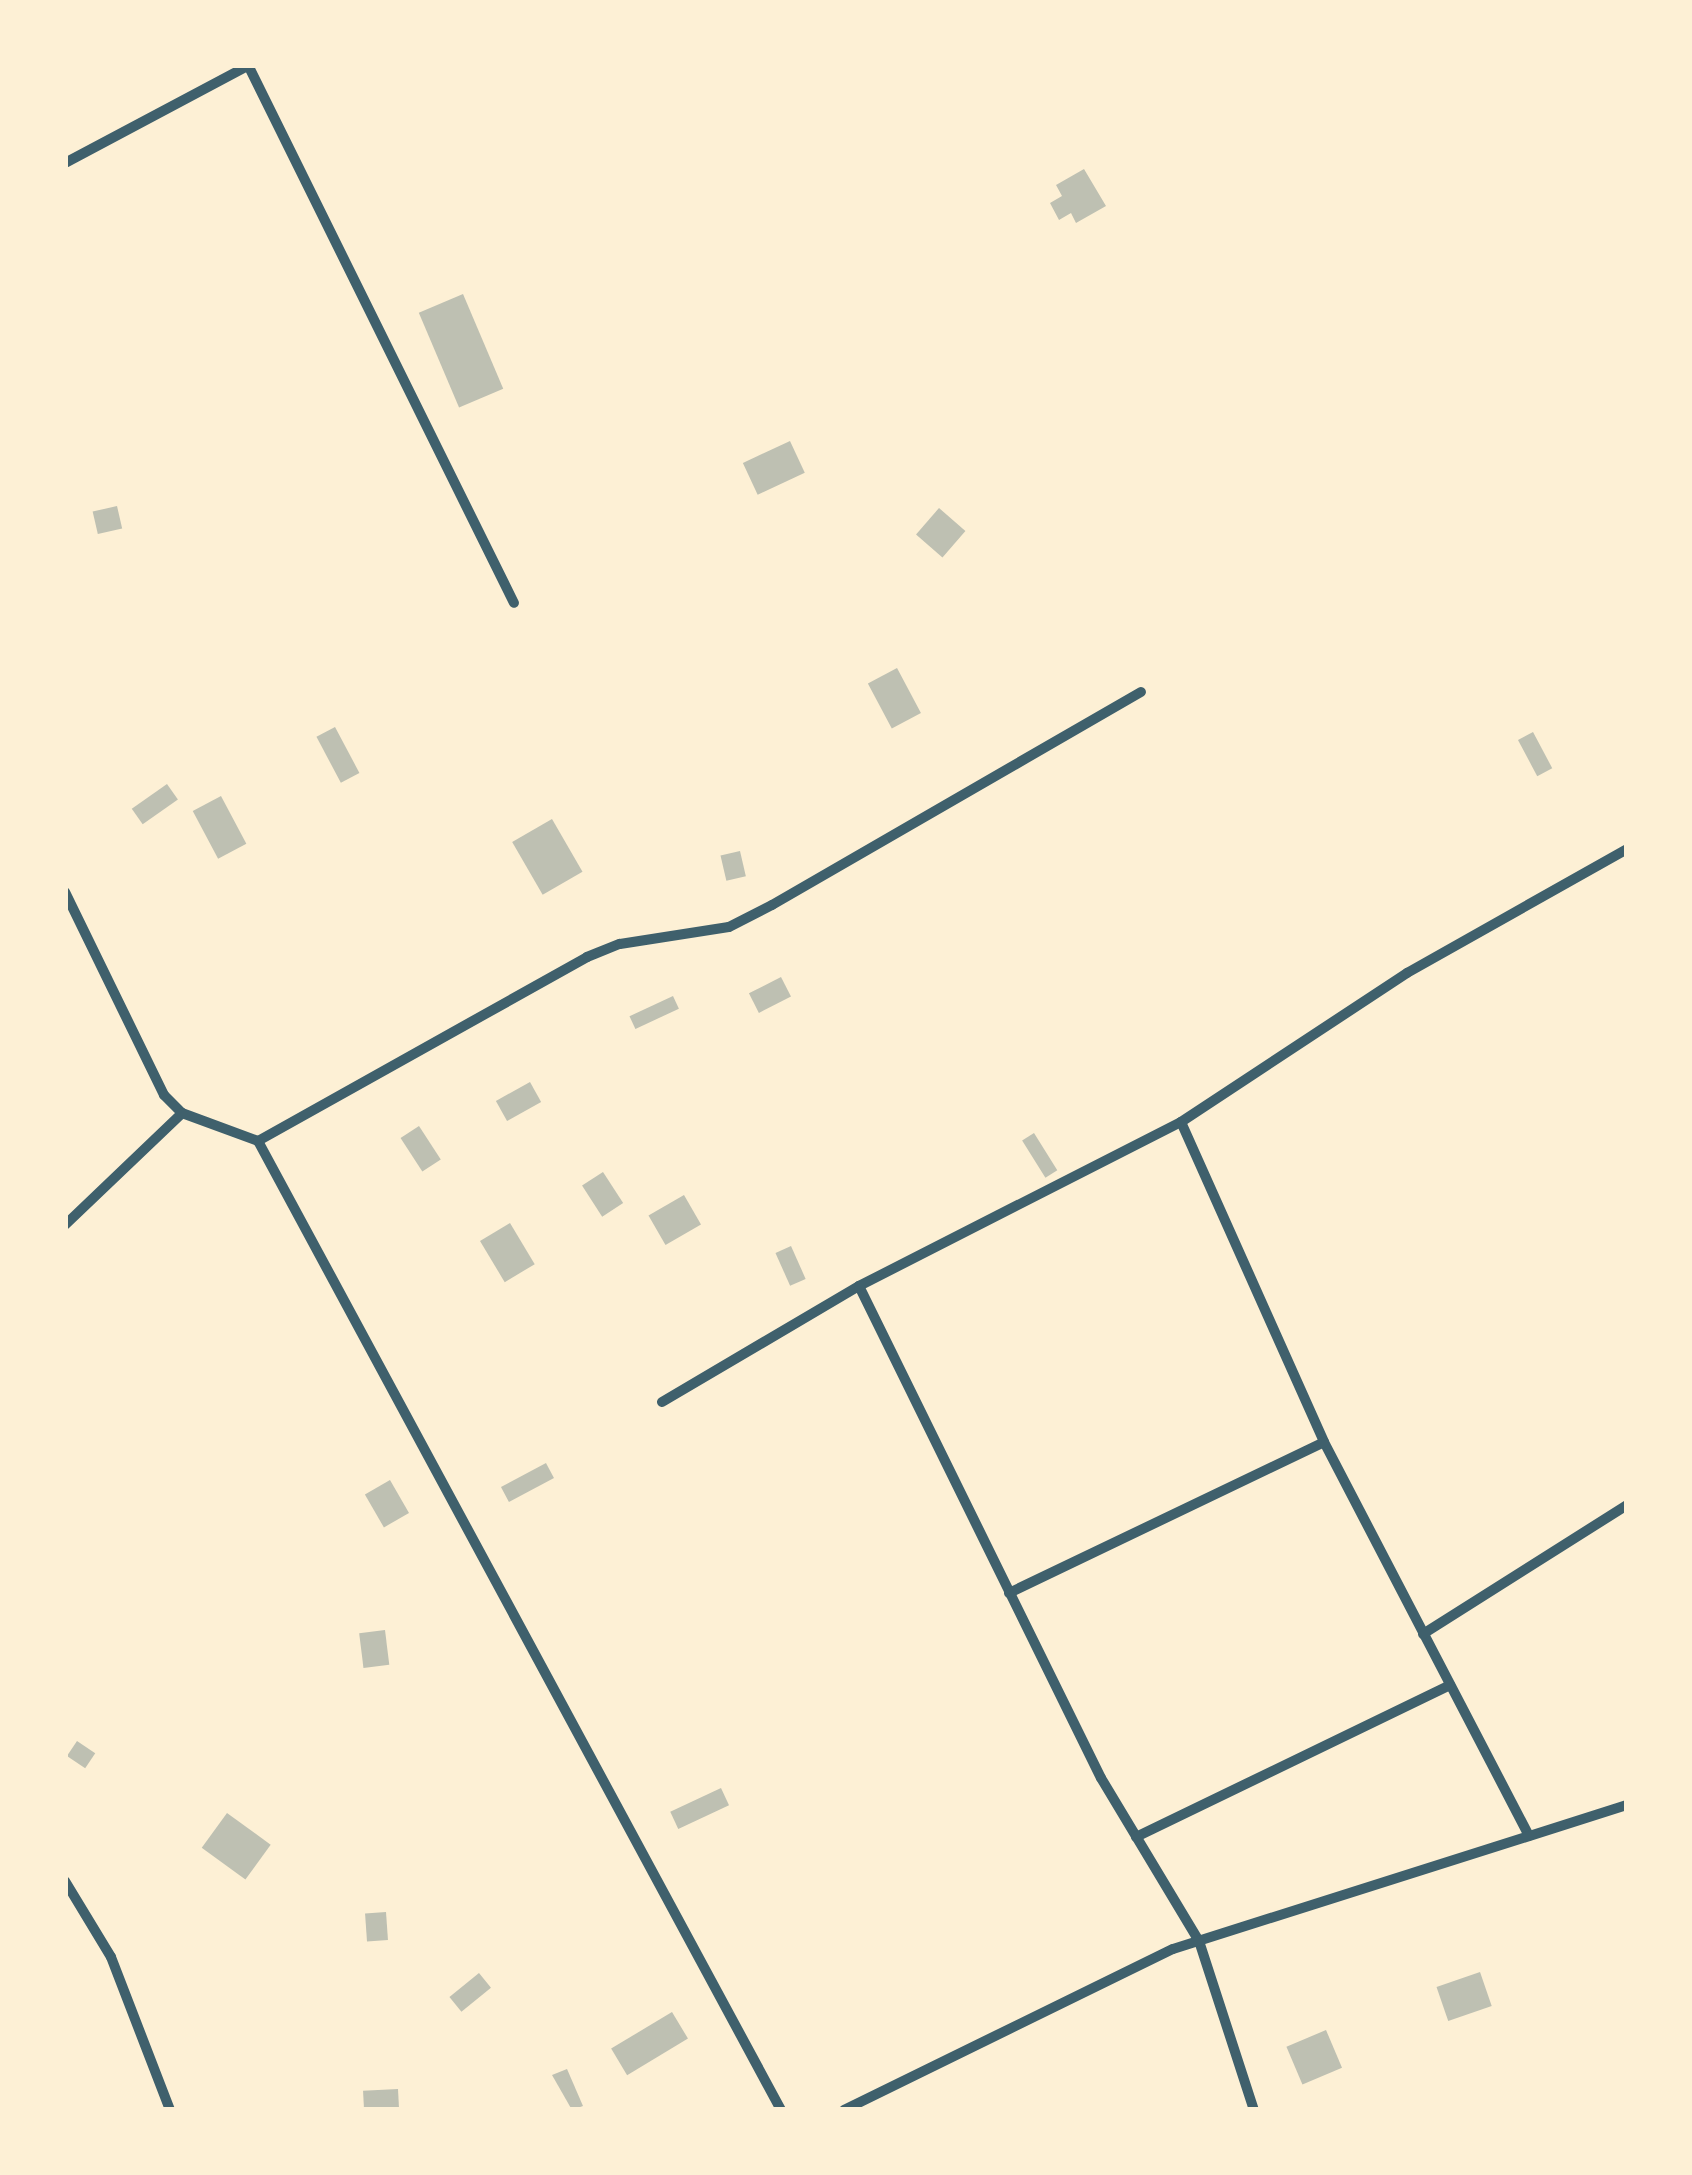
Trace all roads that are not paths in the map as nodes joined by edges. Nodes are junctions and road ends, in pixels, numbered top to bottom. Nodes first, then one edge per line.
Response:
1 (249, 65) edge
2 (65, 163) edge
3 (514, 603) dead end
4 (1141, 692) dead end
5 (1627, 849) edge
6 (65, 892) edge
7 (182, 1113) junction
8 (1181, 1122) junction
9 (258, 1141) junction
10 (65, 1225) edge
11 (859, 1286) junction
12 (662, 1402) dead end
13 (1324, 1442) junction
14 (1627, 1505) edge
15 (1010, 1593) junction
16 (1423, 1634) junction
17 (1450, 1685) junction
18 (1627, 1805) edge
19 (1529, 1836) junction
20 (1136, 1837) junction
21 (65, 1881) edge
22 (1199, 1941) junction
23 (170, 2110) edge
24 (781, 2110) edge
25 (844, 2110) edge
26 (1254, 2110) edge

1 - 2 street
1 - 3 street
4 - 9 street
5 - 8 street
6 - 7 street
7 - 9 street
7 - 10 street
8 - 11 street
8 - 13 street
9 - 24 street
11 - 12 street
11 - 15 street
13 - 15 street
13 - 16 street
14 - 16 street
15 - 20 street
16 - 17 street
17 - 19 street
17 - 20 street
18 - 19 street
19 - 22 street
20 - 22 street
21 - 23 street
22 - 25 street
22 - 26 street

